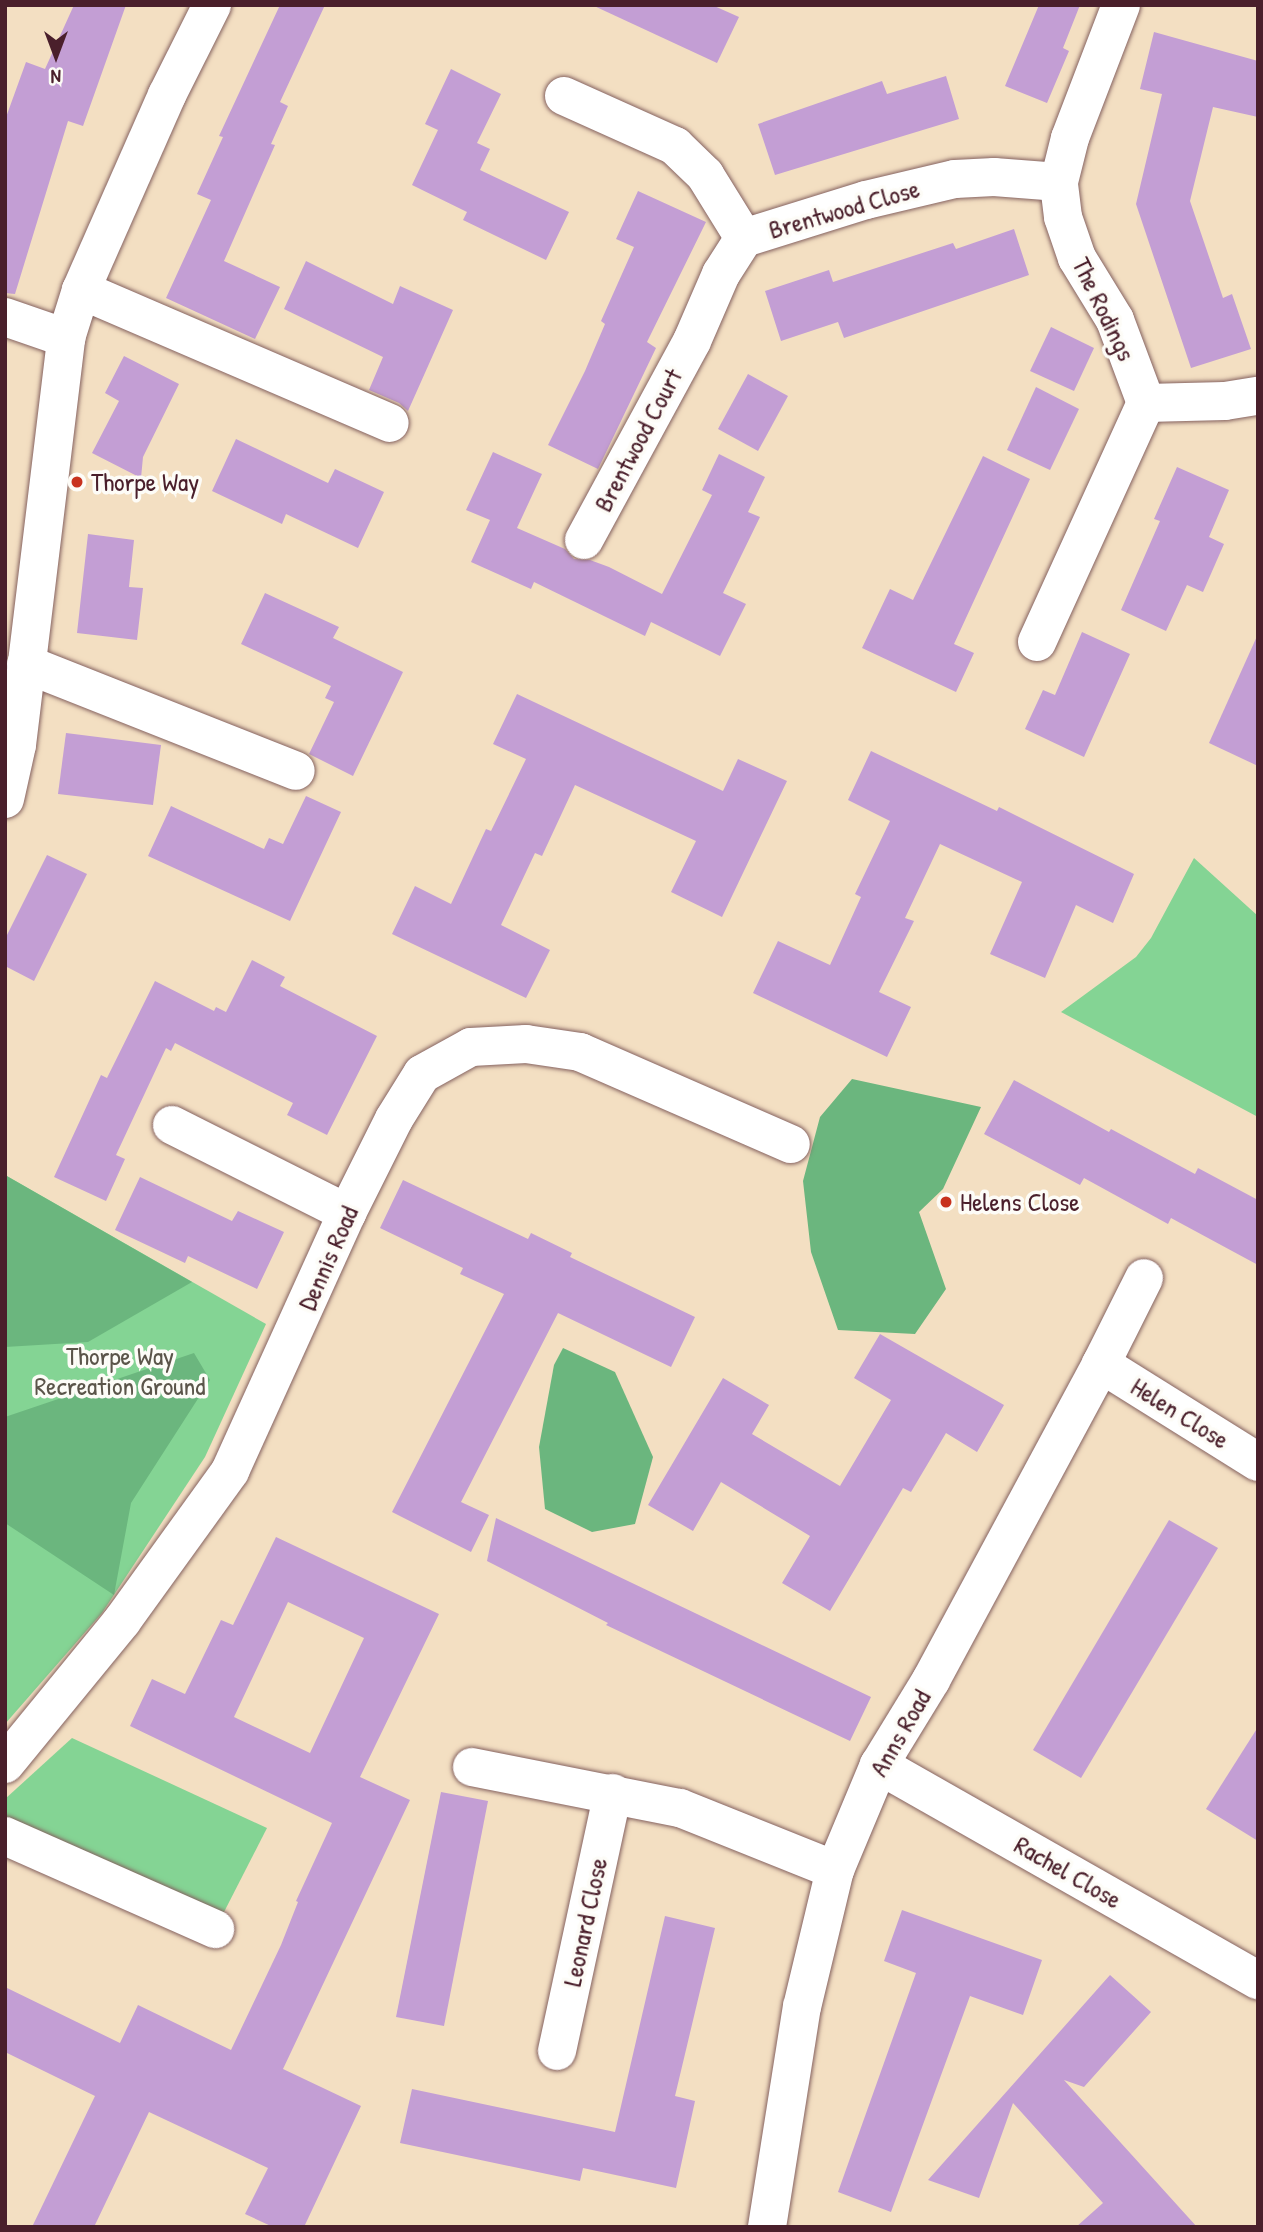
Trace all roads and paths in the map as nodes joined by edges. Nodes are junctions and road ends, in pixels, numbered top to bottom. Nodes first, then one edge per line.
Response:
1 (212, 5) edge
2 (1121, 5) edge
3 (564, 96) dead end
4 (1059, 182) junction
5 (744, 238) junction
6 (81, 290) junction
7 (5, 317) edge
8 (66, 338) junction
9 (692, 341) joint
10 (1258, 397) edge
11 (1146, 403) junction
12 (390, 423) dead end
13 (584, 540) dead end
14 (1037, 642) dead end
15 (26, 664) junction
16 (296, 771) dead end
17 (5, 799) edge
18 (172, 1125) dead end
19 (791, 1144) dead end
20 (347, 1213) junction
21 (1144, 1278) dead end
22 (1101, 1364) junction
23 (1258, 1462) edge
24 (5, 1764) edge
25 (879, 1765) junction
26 (472, 1767) dead end
27 (613, 1793) junction
28 (5, 1836) edge
29 (835, 1870) junction
30 (215, 1929) dead end
31 (1258, 1980) edge
32 (557, 2050) dead end
33 (767, 2227) edge

1 - 6 street
2 - 4 street, The Rodings
3 - 5 street
4 - 5 street, Brentwood Close
4 - 11 street, The Rodings
5 - 9 street, Brentwood Close
6 - 8 street
6 - 12 street
7 - 8 street
8 - 15 street
9 - 13 street, Brentwood Court
10 - 11 street
11 - 14 street
15 - 16 street
15 - 17 street
18 - 20 street
19 - 20 street, Dennis Road
20 - 24 street, Dennis Road
21 - 22 street, Anns Road
22 - 23 street, Helen Close
22 - 25 street, Anns Road
25 - 29 street, Anns Road
25 - 31 street, Rachel Close
26 - 27 street
27 - 29 street
27 - 32 street, Leonard Close
28 - 30 street
29 - 33 street, Anns Road

